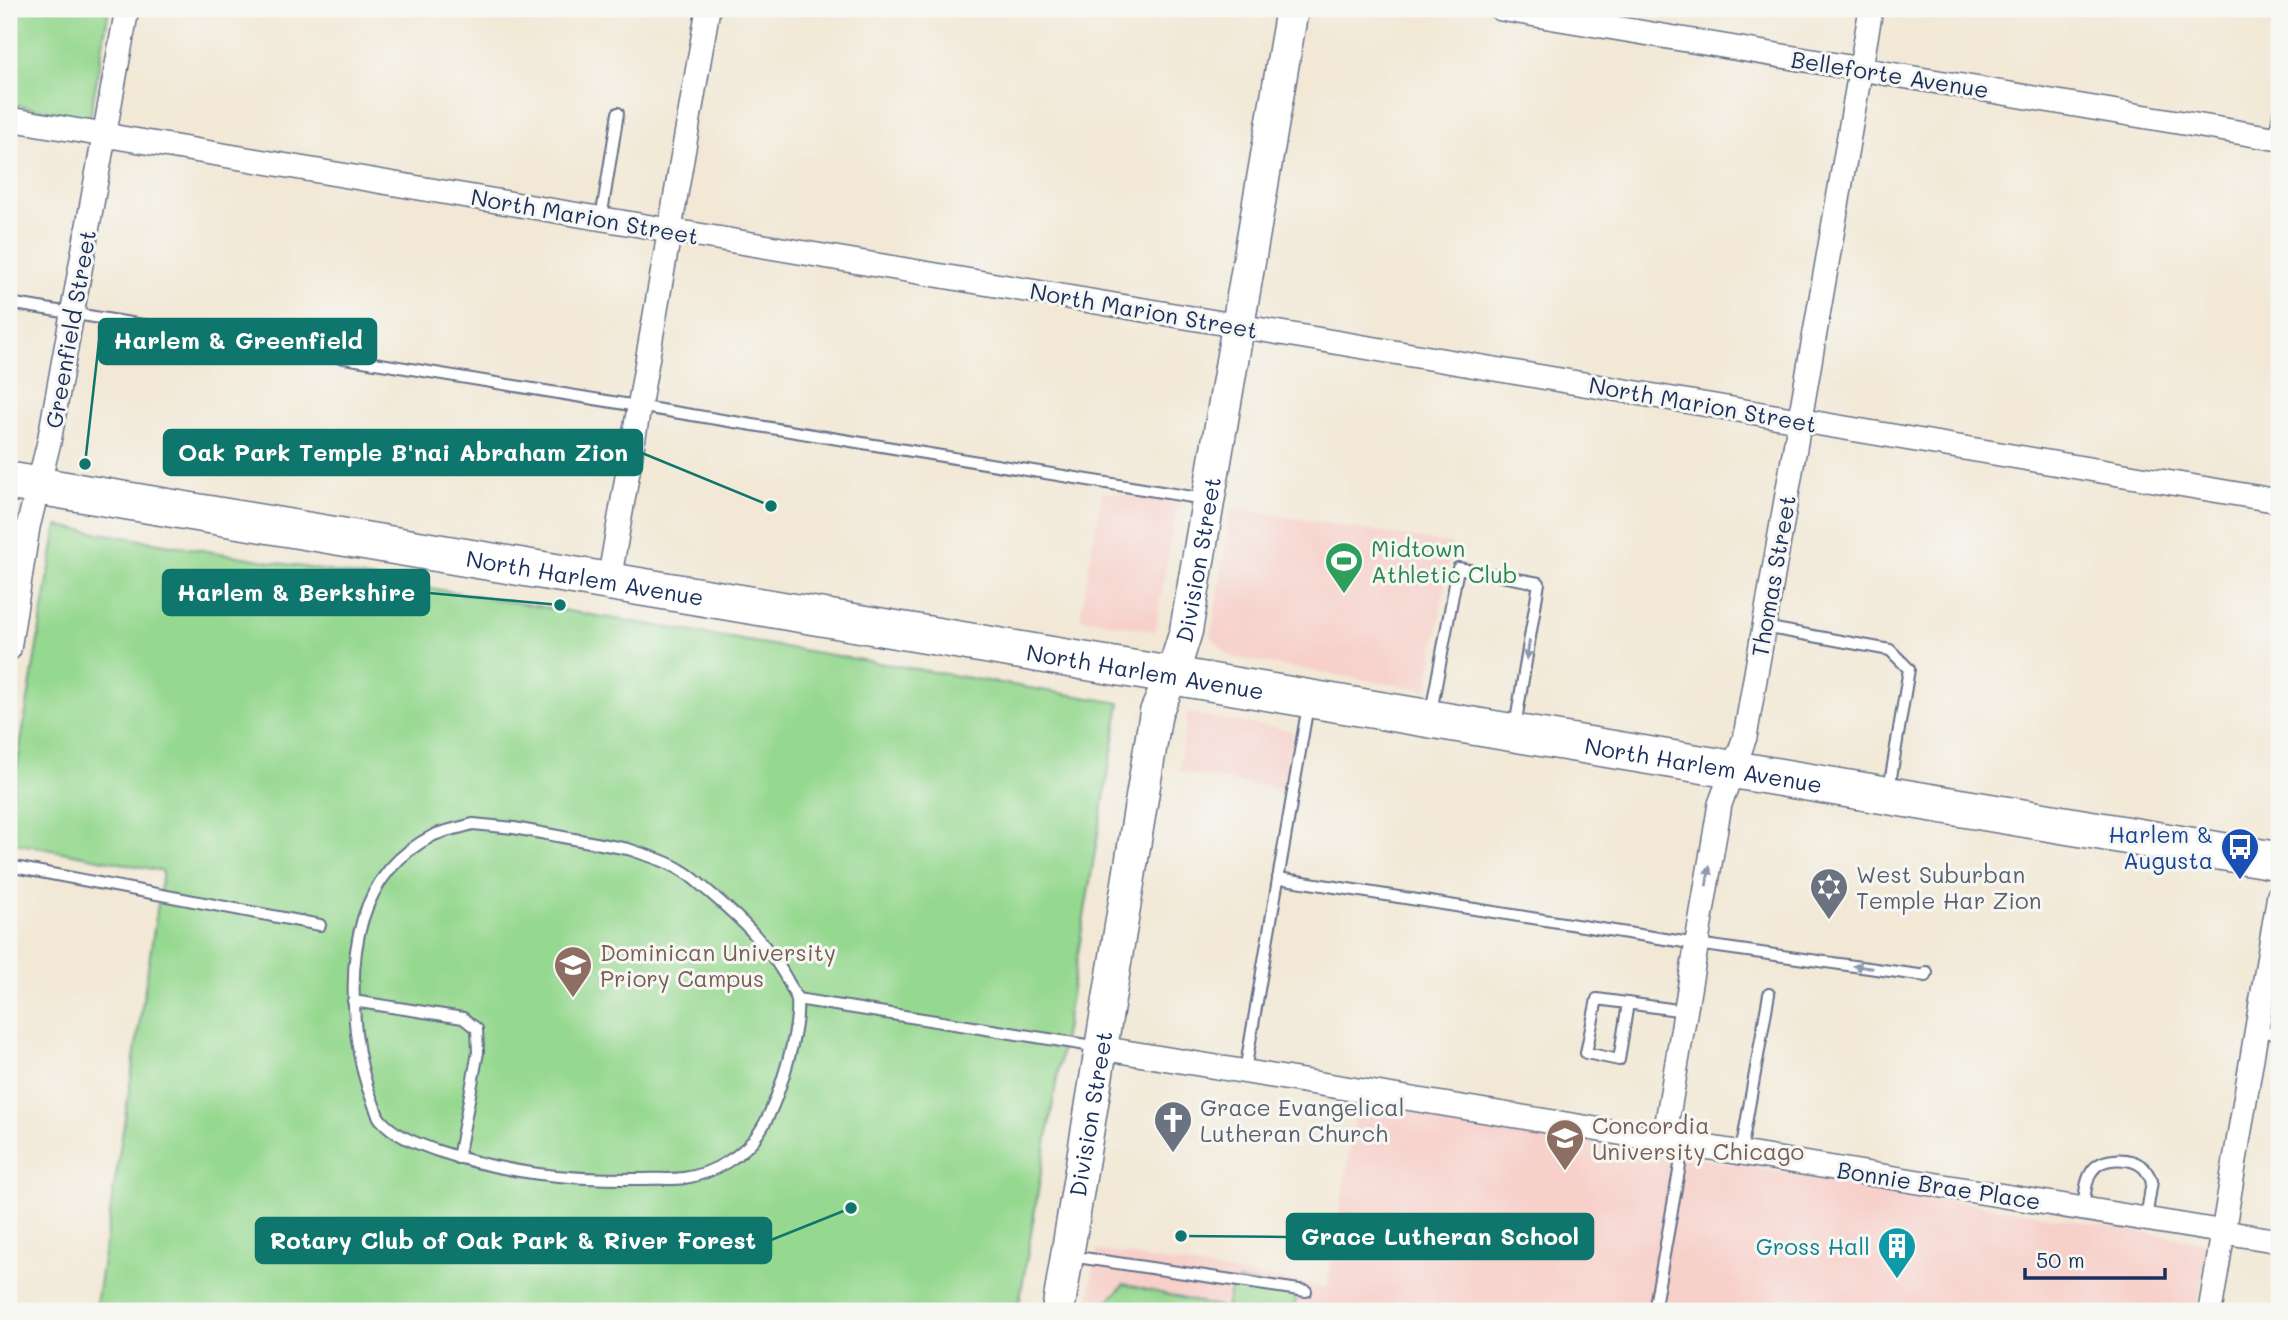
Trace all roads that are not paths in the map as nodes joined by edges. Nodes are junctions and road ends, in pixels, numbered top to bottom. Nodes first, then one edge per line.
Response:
1 (127, 9) edge
2 (708, 9) edge
3 (1292, 9) edge
4 (1500, 9) edge
5 (1871, 9) edge
6 (1860, 69) junction
7 (2279, 111) edge
8 (618, 113) dead end
9 (9, 119) edge
10 (105, 135) junction
11 (2277, 138) edge
12 (601, 219) junction
13 (670, 230) junction
14 (9, 303) edge
15 (73, 314) junction
16 (1238, 326) junction
17 (639, 407) junction
18 (1800, 421) junction
19 (24, 484) edge
20 (1208, 500) junction
21 (2279, 501) edge
22 (609, 581) junction
23 (1764, 626) junction
24 (9, 649) edge
25 (1172, 676) junction
26 (1309, 699) junction
27 (1430, 719) junction
28 (1514, 733) junction
29 (1732, 769) junction
30 (1888, 795) junction
31 (2279, 861) edge
32 (9, 866) edge
33 (1278, 878) junction
34 (2279, 895) edge
35 (320, 925) dead end
36 (1697, 944) junction
37 (1927, 972) dead end
38 (1769, 995) dead end
39 (797, 999) junction
40 (353, 1001) junction
41 (1628, 1003) junction
42 (1685, 1011) junction
43 (2256, 1030) junction
44 (2279, 1035) edge
45 (1101, 1048) junction
46 (1245, 1071) junction
47 (1674, 1141) junction
48 (1741, 1152) junction
49 (458, 1158) junction
50 (2083, 1209) junction
51 (2146, 1219) junction
52 (2223, 1231) junction
53 (2279, 1241) edge
54 (1068, 1255) junction
55 (1306, 1291) dead end
56 (1058, 1311) edge
57 (1654, 1311) edge
58 (2210, 1311) edge

1 - 10 street, Greenfield Street
2 - 13 street
3 - 16 street, Division Street
4 - 6 street, Belleforte Avenue
5 - 6 street, Thomas Street
6 - 11 street, Belleforte Avenue
6 - 18 street, Thomas Street
7 - 11 lane
8 - 12 lane
9 - 10 street, North Marion Street
10 - 12 street, North Marion Street
10 - 15 street, Greenfield Street
12 - 13 street, North Marion Street
13 - 16 street, North Marion Street
13 - 17 street
14 - 15 lane
15 - 17 lane
15 - 19 street, Greenfield Street
16 - 18 street, North Marion Street
16 - 20 street, Division Street
17 - 20 lane
17 - 22 street
18 - 21 street, North Marion Street
18 - 23 street, Thomas Street
19 - 22 main road, North Harlem Avenue
19 - 24 street, Greenfield Street
20 - 25 street, Division Street
22 - 25 main road, North Harlem Avenue
23 - 29 street, Thomas Street
23 - 30 lane
25 - 26 main road, North Harlem Avenue
25 - 45 street, Division Street
26 - 27 main road, North Harlem Avenue
26 - 33 lane
27 - 28 main road, North Harlem Avenue
27 -> 28 lane
28 - 29 main road, North Harlem Avenue
29 - 30 main road, North Harlem Avenue
36 -> 29 street, Thomas Street
30 - 31 main road, North Harlem Avenue
32 - 35 lane
33 - 36 lane
33 - 46 lane
34 - 43 street
37 -> 36 lane
36 - 42 street, Thomas Street
38 - 48 lane
39 - 40 lane
39 - 45 lane
39 - 49 lane
40 - 49 lane
40 - 49 lane
41 - 41 lane
41 - 42 lane
42 - 47 street, Thomas Street
43 - 44 lane
43 - 52 street
45 - 46 street, Bonnie Brae Place
45 - 54 street, Division Street
46 - 47 street, Bonnie Brae Place
47 - 48 street, Bonnie Brae Place
47 - 57 lane
48 - 50 street, Bonnie Brae Place
50 - 51 street, Bonnie Brae Place
50 - 51 lane
51 - 52 street, Bonnie Brae Place
52 - 53 street, Bonnie Brae Place
52 - 58 street
54 - 55 lane
54 - 56 street, Division Street

